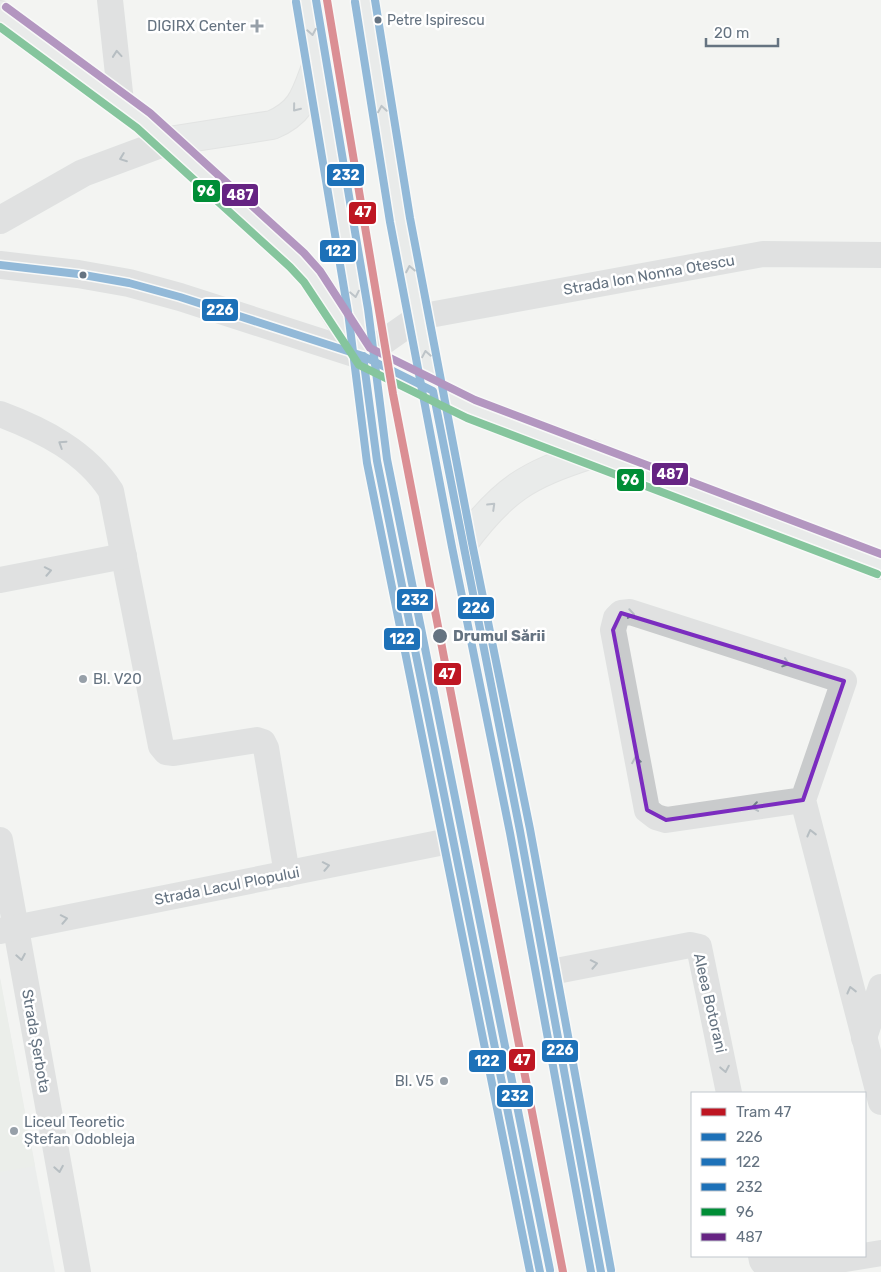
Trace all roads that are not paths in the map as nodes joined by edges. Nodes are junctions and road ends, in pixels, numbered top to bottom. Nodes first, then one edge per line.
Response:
1 (110, 0) edge
2 (306, 0) edge
3 (364, 0) edge
4 (0, 15) edge
5 (317, 64) junction
6 (121, 102) junction
7 (168, 141) junction
8 (0, 220) edge
9 (881, 255) edge
10 (0, 265) edge
11 (419, 317) junction
12 (364, 356) junction
13 (433, 391) junction
14 (0, 396) edge
15 (11, 418) edge
16 (592, 454) junction
17 (462, 545) junction
18 (124, 556) junction
19 (881, 565) edge
20 (0, 580) edge
21 (803, 800) junction
22 (0, 840) edge
23 (454, 840) junction
24 (287, 874) junction
25 (8, 930) edge
26 (546, 973) junction
27 (881, 987) edge
28 (864, 1038) junction
29 (729, 1092) edge
30 (881, 1102) edge
31 (881, 1253) edge
32 (866, 1256) edge
33 (761, 1257) edge
34 (857, 1257) edge
35 (78, 1272) edge
36 (540, 1272) edge
37 (601, 1272) edge

6 -> 1 street
2 -> 5 main road
11 -> 3 main road
4 - 6 main road
5 -> 7 main road
5 -> 12 main road
6 - 7 main road
7 -> 8 street
7 - 12 main road
9 - 11 street, Strada Ion Nonna Otescu
10 - 12 street
11 - 12 street
13 -> 11 main road
12 - 13 main road
12 - 23 main road
13 - 16 main road
13 - 17 main road
14 - 15 street
18 -> 15 street
17 -> 16 main road
16 - 19 main road
17 - 26 main road
20 -> 18 street
18 - 24 street
21 -> 21 street
28 -> 21 street
22 - 25 street, Strada Șerbota
24 -> 23 street, Strada Lacul Plopului
23 - 36 main road
25 -> 24 street, Strada Lacul Plopului
25 -> 35 street, Strada Șerbota
26 -> 29 street, Aleea Botorani
26 - 37 main road
27 - 28 street
28 - 30 street
31 - 32 street
33 - 34 street

